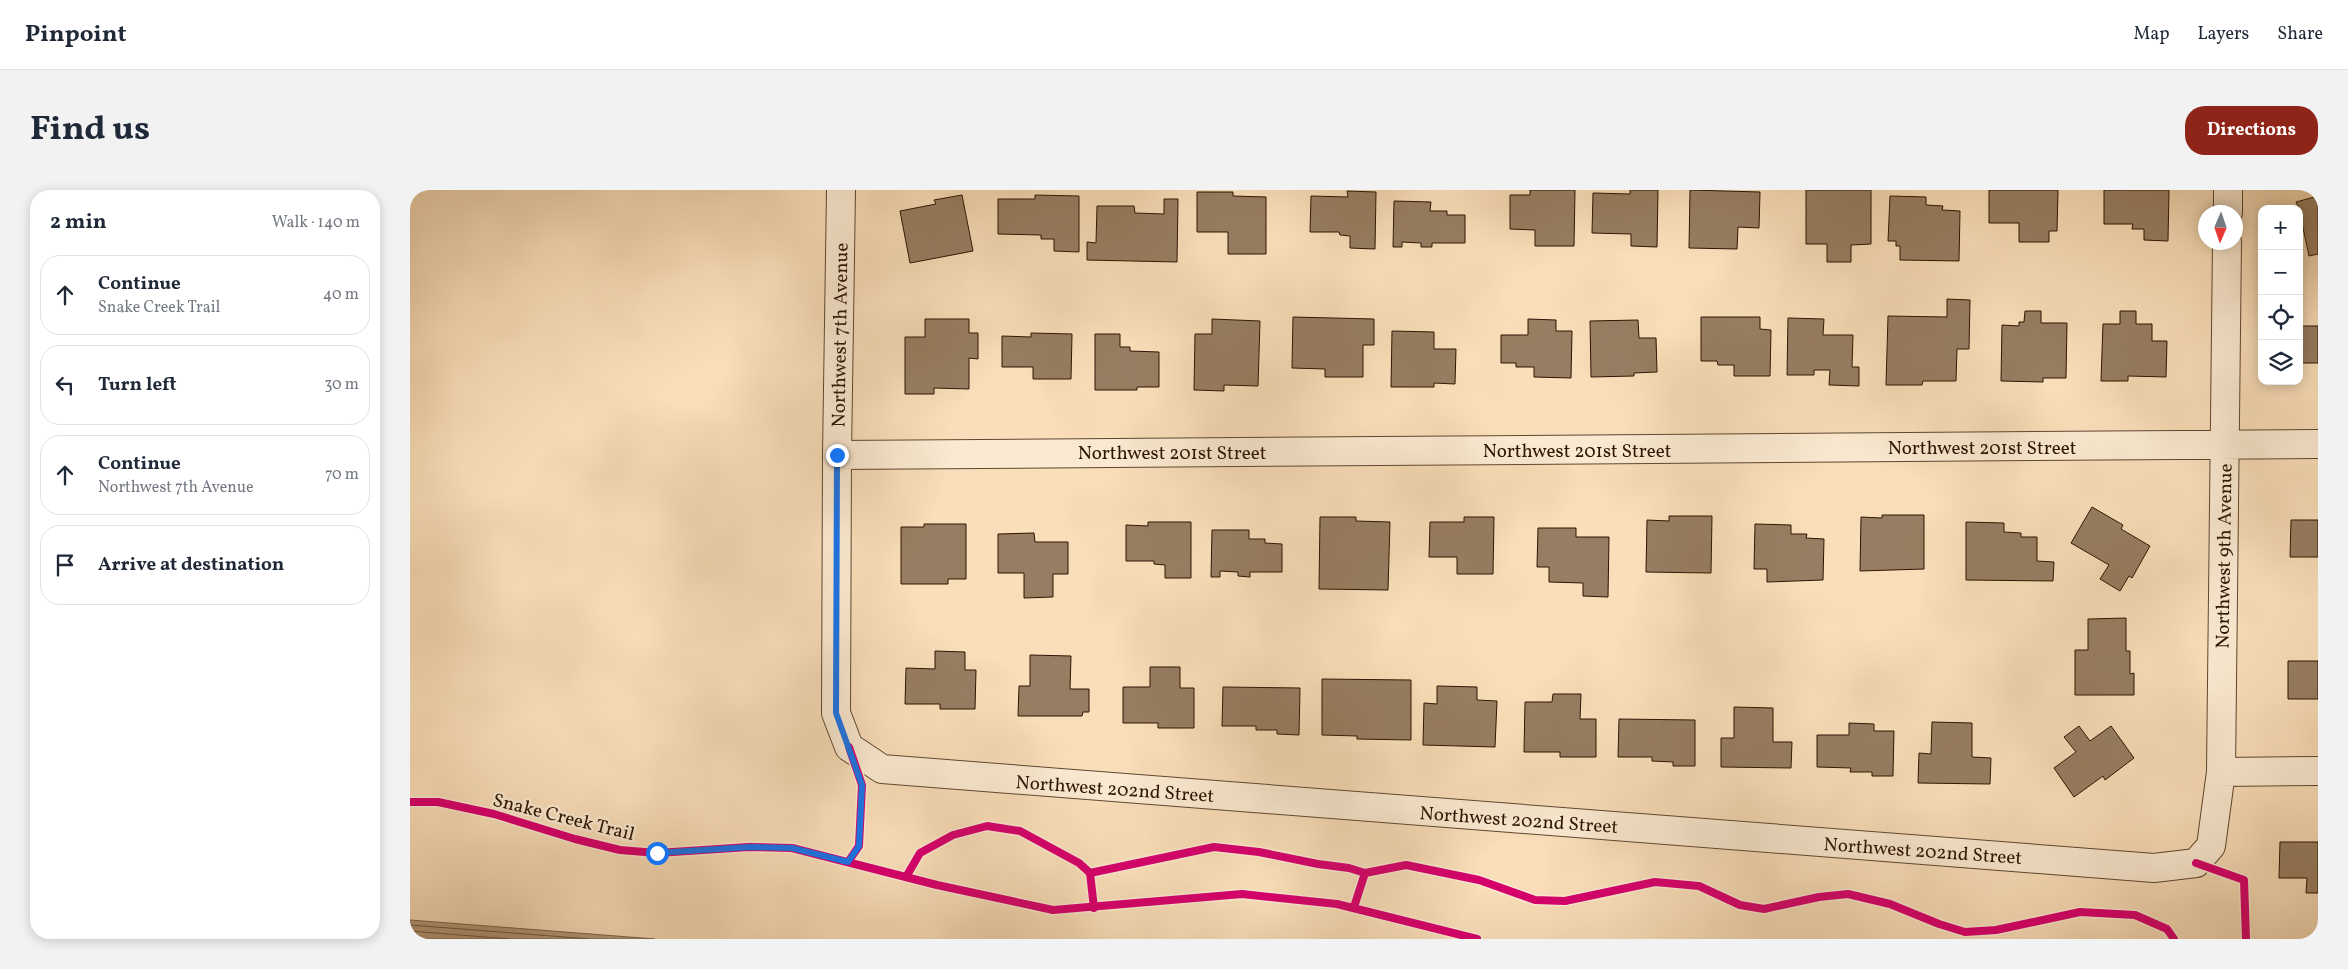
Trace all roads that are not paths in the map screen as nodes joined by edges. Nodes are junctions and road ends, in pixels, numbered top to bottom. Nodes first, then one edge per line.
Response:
1 (841, 190) edge
2 (2228, 190) edge
3 (2228, 205) edge
4 (2228, 250) edge
5 (2318, 444) edge
6 (2224, 446) junction
7 (837, 455) junction
8 (849, 747) joint
9 (2318, 770) edge
10 (2221, 772) junction
11 (2196, 863) joint

1 - 7 street, Northwest 7th Avenue
2 - 3 street
4 - 6 street, Northwest 9th Avenue
5 - 6 street, Northwest 201st Street
6 - 7 street, Northwest 201st Street
6 - 10 street, Northwest 9th Avenue
7 - 8 street, Northwest 7th Avenue
8 - 11 street, Northwest 202nd Street
9 - 10 street
10 - 11 street, Northwest 9th Avenue

